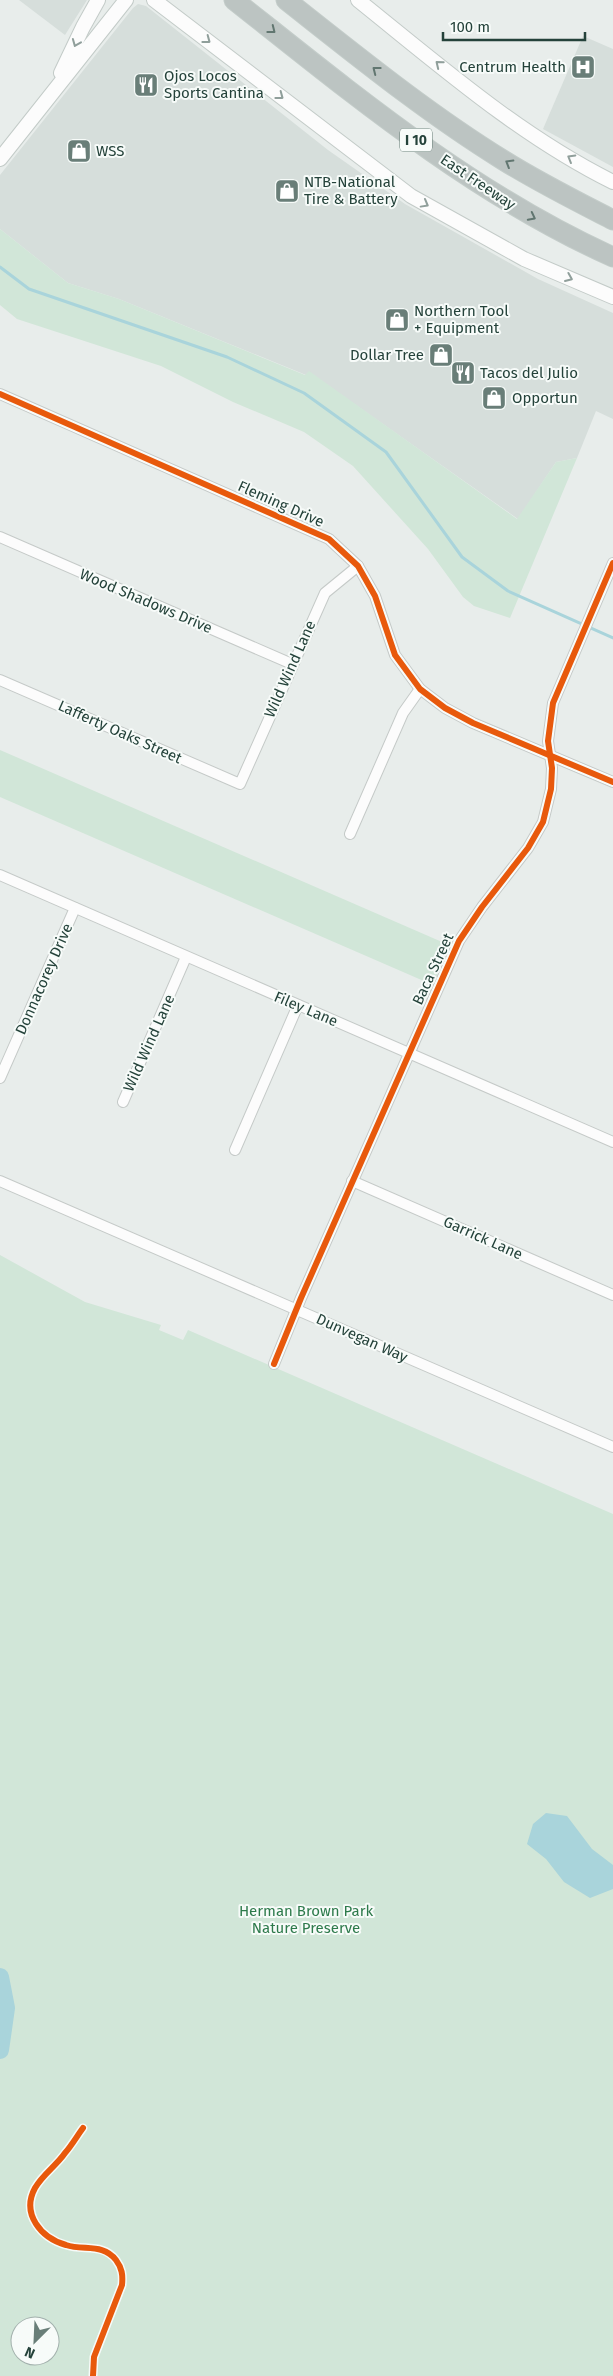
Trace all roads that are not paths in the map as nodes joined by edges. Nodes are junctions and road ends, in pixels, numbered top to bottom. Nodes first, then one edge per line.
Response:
1 (98, 0) edge
2 (126, 0) edge
3 (154, 0) edge
4 (166, 0) edge
5 (234, 0) edge
6 (286, 0) edge
7 (358, 0) edge
8 (172, 14) junction
9 (50, 93) junction
10 (0, 159) edge
11 (613, 182) edge
12 (613, 220) edge
13 (613, 257) edge
14 (613, 297) edge
15 (0, 394) edge
16 (0, 537) edge
17 (613, 563) edge
18 (358, 566) junction
19 (292, 664) junction
20 (0, 680) edge
21 (420, 689) junction
22 (550, 756) junction
23 (613, 782) edge
24 (240, 784) joint
25 (350, 834) dead end
26 (0, 876) edge
27 (75, 908) junction
28 (186, 957) junction
29 (298, 1005) junction
30 (409, 1054) junction
31 (0, 1078) edge
32 (123, 1102) dead end
33 (613, 1142) edge
34 (235, 1150) dead end
35 (0, 1180) edge
36 (352, 1181) junction
37 (613, 1295) edge
38 (296, 1309) junction
39 (274, 1364) dead end
40 (613, 1447) edge

1 -> 9 main road
2 - 9 main road
3 - 8 main road
4 - 8 main road
5 -> 13 highway, East Freeway / I 10
12 -> 6 highway, East Freeway / I 10
11 -> 7 main road
8 -> 14 main road
9 - 10 main road
15 - 18 street, Fleming Drive
16 - 19 street, Wood Shadows Drive
17 - 22 street, Baca Street
18 - 19 street, Wild Wind Lane
18 - 21 street, Fleming Drive
19 - 24 street, Wild Wind Lane
20 - 24 street, Lafferty Oaks Street
21 - 22 street, Fleming Drive
21 - 25 street
22 - 23 street, Fleming Drive
22 - 30 street, Baca Street
26 - 27 street, Filey Lane
27 - 28 street, Filey Lane
27 - 31 street, Donnacorey Drive
28 - 29 street, Filey Lane
28 - 32 street, Wild Wind Lane
29 - 30 street, Filey Lane
29 - 34 street
30 - 33 street, Filey Lane
30 - 36 street, Baca Street
35 - 38 street, Dunvegan Way
36 - 37 street, Garrick Lane
36 - 38 street, Baca Street
38 - 39 street, Baca Street
38 - 40 street, Dunvegan Way

